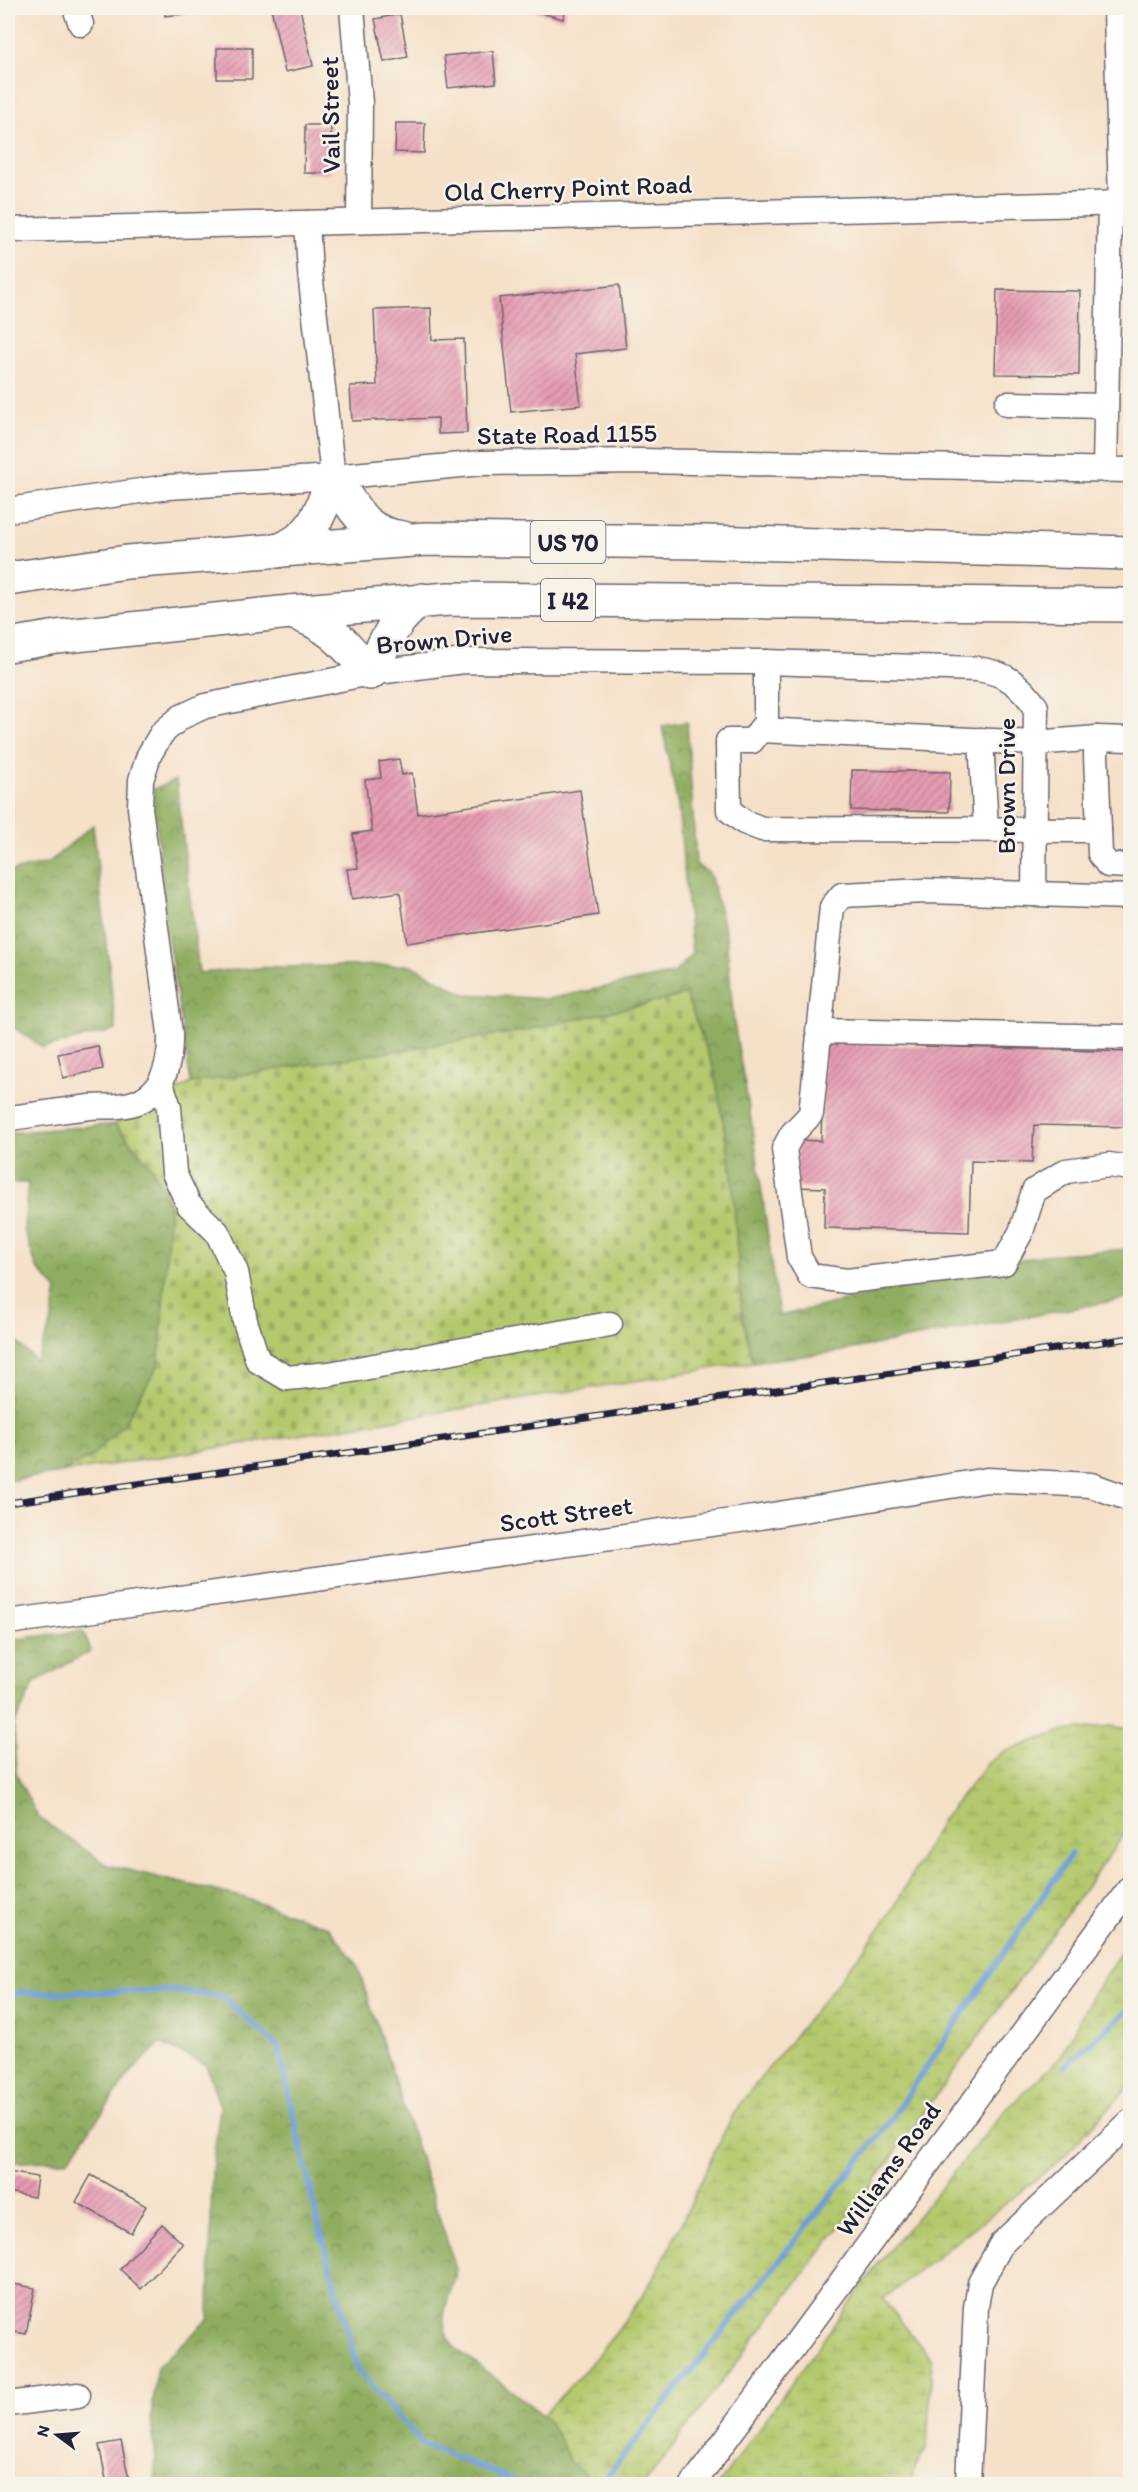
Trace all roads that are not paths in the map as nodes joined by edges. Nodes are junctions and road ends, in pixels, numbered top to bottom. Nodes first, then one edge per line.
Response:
1 (352, 8) edge
2 (1116, 8) edge
3 (1120, 203) edge
4 (359, 222) junction
5 (307, 223) junction
6 (8, 230) edge
7 (1008, 404) dead end
8 (1106, 406) junction
9 (1105, 470) junction
10 (1131, 470) edge
11 (333, 477) junction
12 (8, 510) edge
13 (426, 539) junction
14 (276, 552) junction
15 (1131, 553) edge
16 (8, 579) edge
17 (422, 600) junction
18 (1131, 605) edge
19 (290, 612) junction
20 (8, 645) edge
21 (766, 662) junction
22 (370, 673) junction
23 (760, 730) junction
24 (1097, 738) junction
25 (1131, 739) edge
26 (981, 740) junction
27 (1035, 743) junction
28 (986, 829) junction
29 (1034, 830) junction
30 (1099, 830) junction
31 (1131, 866) edge
32 (1034, 894) junction
33 (1131, 897) edge
34 (818, 1031) junction
35 (1131, 1037) edge
36 (160, 1084) junction
37 (8, 1118) edge
38 (1131, 1168) edge
39 (610, 1324) dead end
40 (1131, 1499) edge
41 (8, 1622) edge
42 (1131, 1888) edge
43 (1131, 2122) edge
44 (78, 2395) dead end
45 (8, 2404) edge
46 (693, 2484) edge
47 (968, 2484) edge

1 - 4 street, Vail Street
2 - 3 street
3 - 4 street, Old Cherry Point Road
3 - 8 street
4 - 5 street, Old Cherry Point Road
5 - 6 street, Old Cherry Point Road
5 - 11 street
7 - 8 street
8 - 9 street
9 - 10 street, State Road 1155
9 - 11 street, State Road 1155
11 - 12 street, State Road 1155
11 - 13 highway
11 - 14 highway
13 - 14 highway, US 70
13 - 15 highway, US 70
14 - 16 highway, US 70
17 - 18 highway, I 42
17 - 19 highway, I 42
17 - 22 highway
19 - 20 highway, I 42
19 - 22 highway
21 - 22 street, Brown Drive
21 - 23 street
21 - 27 street, Brown Drive
22 - 36 street, Brown Drive
23 - 26 street
23 - 28 street
24 - 25 street
24 - 27 street
24 - 30 street
26 - 27 street
26 - 28 street
27 - 29 street, Brown Drive
28 - 29 street
29 - 30 street
29 - 32 street, Brown Drive
30 - 31 street
32 - 33 street
32 - 34 street
34 - 35 street
34 - 38 street
36 - 37 street
36 - 39 street
40 - 41 street, Scott Street
42 - 46 street, Williams Road
43 - 47 street
44 - 45 street

